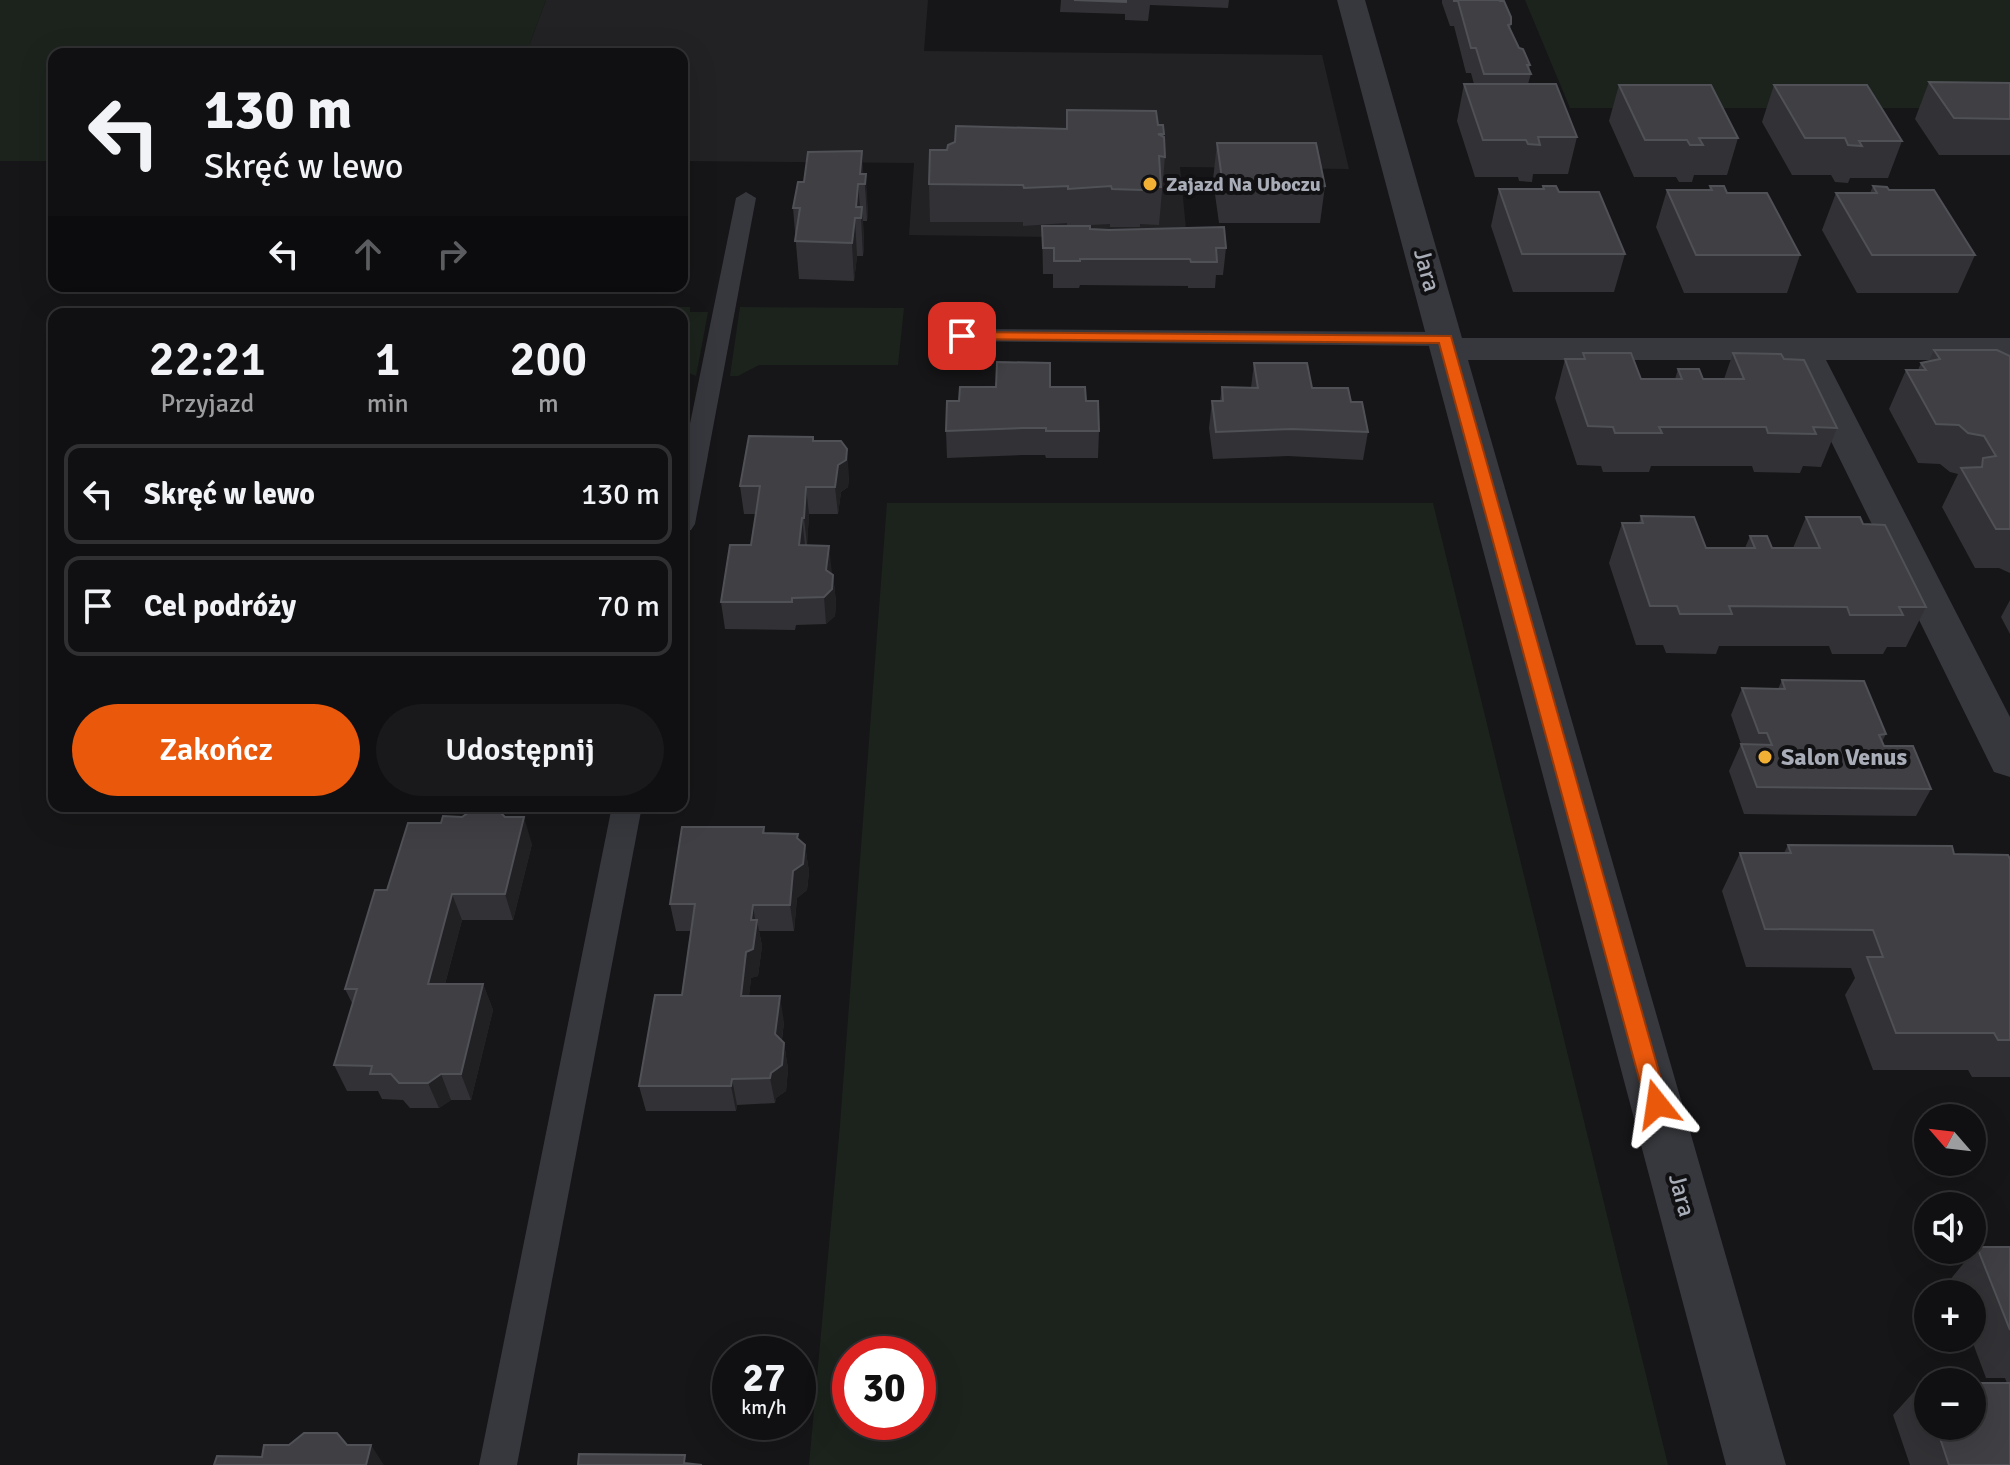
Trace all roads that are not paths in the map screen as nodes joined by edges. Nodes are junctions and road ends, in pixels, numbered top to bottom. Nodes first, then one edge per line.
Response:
1 (1351, 0) edge
2 (746, 198) dead end
3 (962, 336) dead end
4 (1447, 344) junction
5 (1803, 349) junction
6 (2010, 349) edge
7 (688, 493) edge
8 (2010, 760) edge
9 (626, 812) edge
10 (498, 1465) edge
11 (1756, 1465) edge

1 - 4 street, Jara
2 - 7 lane
3 - 4 lane
4 - 5 street
4 - 11 street, Jara
5 - 6 street
5 - 8 street
9 - 10 lane

